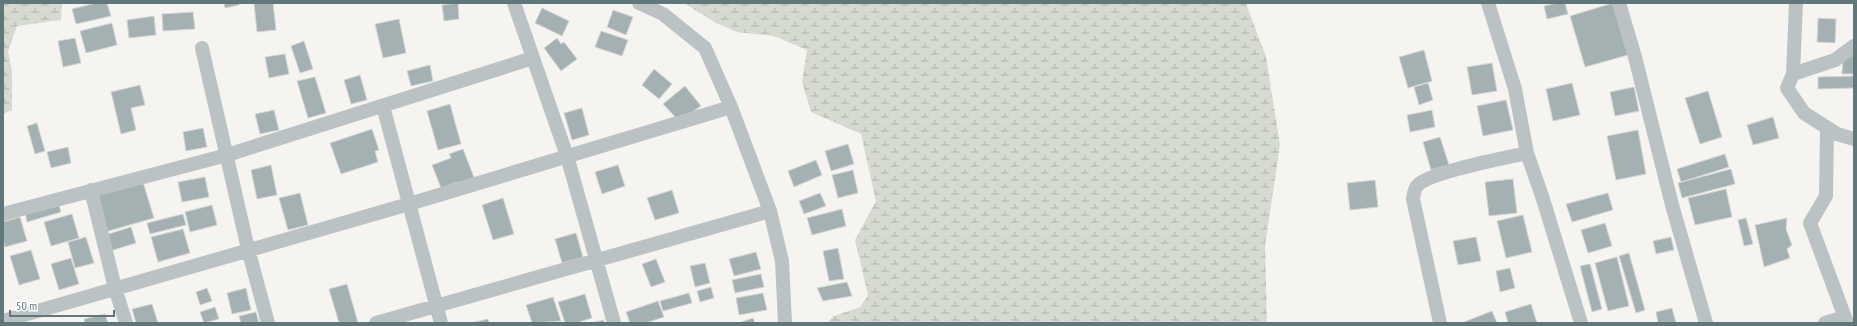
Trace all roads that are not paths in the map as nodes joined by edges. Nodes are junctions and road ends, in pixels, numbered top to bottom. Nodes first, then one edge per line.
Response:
1 (514, 3) edge
2 (639, 3) edge
3 (1488, 3) edge
4 (1619, 3) edge
5 (1796, 3) edge
6 (1854, 46) edge
7 (202, 48) dead end
8 (533, 58) junction
9 (1792, 74) junction
10 (383, 106) junction
11 (731, 107) junction
12 (1827, 129) junction
13 (1854, 139) edge
14 (1527, 153) junction
15 (227, 155) junction
16 (567, 156) junction
17 (91, 190) junction
18 (409, 204) junction
19 (770, 211) junction
20 (3, 214) edge
21 (248, 249) junction
22 (598, 260) junction
23 (115, 288) junction
24 (436, 306) junction
25 (1846, 320) edge
26 (3, 321) edge
27 (126, 323) edge
28 (268, 323) edge
29 (376, 323) edge
30 (441, 323) edge
31 (614, 323) edge
32 (785, 323) edge
33 (1440, 323) edge
34 (1581, 323) edge
35 (1706, 323) edge
36 (1825, 323) edge

1 - 8 street
2 - 11 street
3 - 14 street
4 - 35 street
5 - 9 street
6 - 9 street
7 - 15 street
8 - 10 street
8 - 16 street
9 - 12 street
10 - 15 street
10 - 18 street
11 - 16 street
11 - 19 street
12 - 13 street
12 - 25 street
14 - 33 street
14 - 34 street
15 - 17 street
15 - 21 street
16 - 18 street
16 - 22 street
17 - 20 street
17 - 23 street
18 - 21 street
18 - 24 street
19 - 22 street
19 - 32 street
21 - 23 street
21 - 28 street
22 - 24 street
22 - 31 street
23 - 26 street
23 - 27 street
24 - 29 street
24 - 30 street
25 - 36 street

